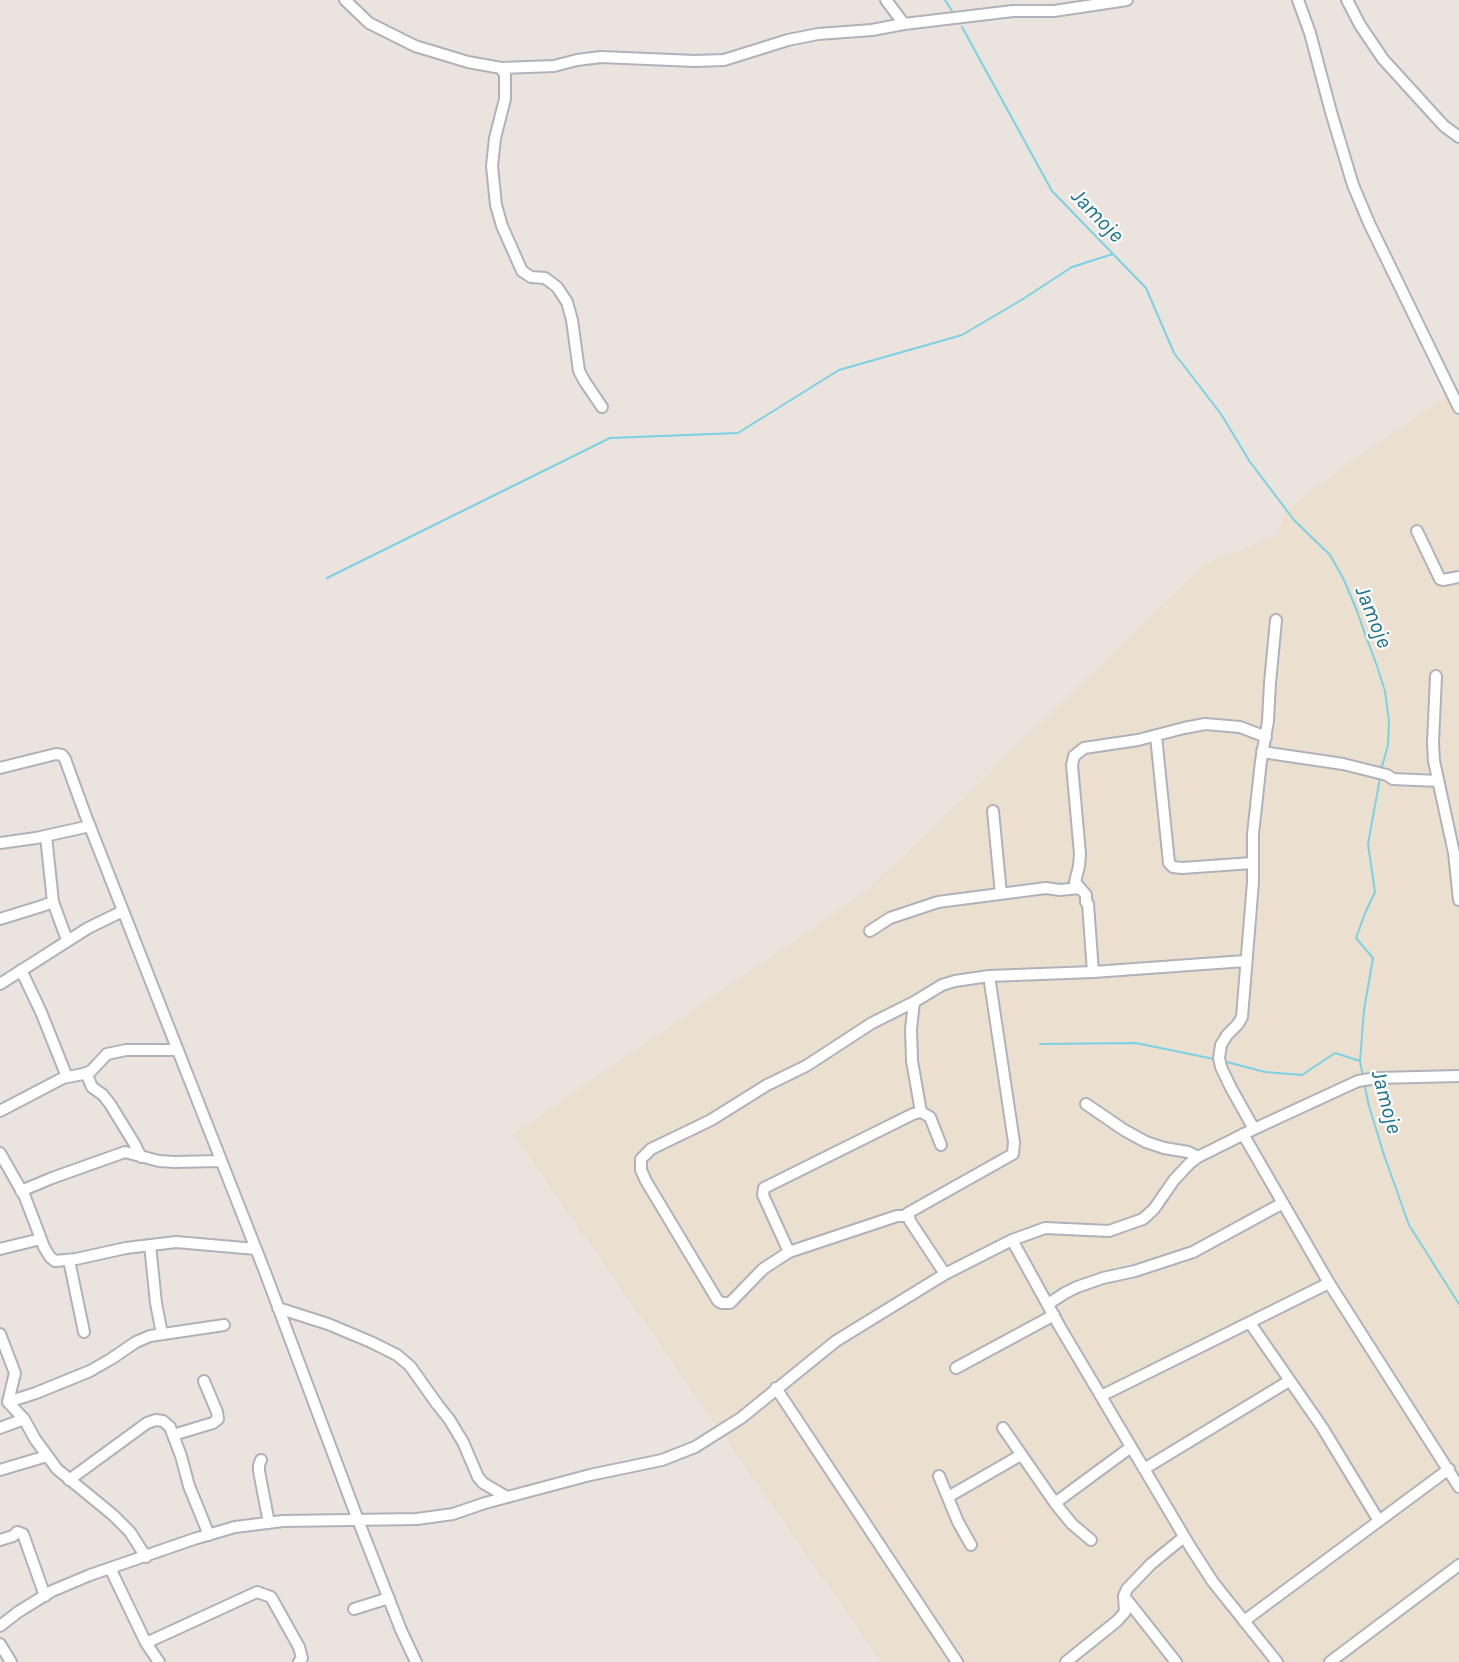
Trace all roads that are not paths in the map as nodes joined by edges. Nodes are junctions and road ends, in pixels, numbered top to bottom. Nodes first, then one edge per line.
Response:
1 (345, 0) edge
2 (886, 0) edge
3 (1127, 0) edge
4 (1298, 0) edge
5 (1347, 0) edge
6 (904, 24) junction
7 (501, 68) junction
8 (1459, 137) edge
9 (602, 407) dead end
10 (1459, 408) edge
11 (1417, 531) dead end
12 (1459, 577) edge
13 (1275, 620) dead end
14 (1436, 676) dead end
15 (1156, 736) junction
16 (1266, 737) junction
17 (1262, 752) junction
18 (0, 768) edge
19 (1438, 781) junction
20 (993, 811) dead end
21 (90, 826) junction
22 (46, 836) junction
23 (0, 843) edge
24 (1456, 853) edge
25 (1252, 863) junction
26 (1080, 888) junction
27 (1001, 894) junction
28 (1459, 900) edge
29 (53, 902) junction
30 (123, 911) junction
31 (0, 919) edge
32 (870, 931) dead end
33 (68, 940) junction
34 (1245, 961) junction
35 (21, 970) junction
36 (1093, 972) junction
37 (989, 976) junction
38 (0, 984) edge
39 (914, 1002) junction
40 (178, 1050) junction
41 (86, 1073) junction
42 (1459, 1076) edge
43 (67, 1077) junction
44 (1086, 1104) dead end
45 (0, 1111) edge
46 (921, 1112) junction
47 (1254, 1129) junction
48 (1243, 1134) junction
49 (940, 1145) dead end
50 (131, 1148) junction
51 (0, 1153) edge
52 (1198, 1157) junction
53 (221, 1161) junction
54 (21, 1191) junction
55 (1283, 1203) junction
56 (908, 1213) junction
57 (41, 1239) junction
58 (1012, 1240) junction
59 (150, 1245) junction
60 (0, 1249) edge
61 (256, 1249) junction
62 (789, 1252) junction
63 (69, 1260) junction
64 (945, 1274) junction
65 (1329, 1283) junction
66 (1048, 1304) junction
67 (278, 1308) junction
68 (1054, 1315) junction
69 (1250, 1323) junction
70 (224, 1325) dead end
71 (84, 1332) dead end
72 (0, 1334) edge
73 (162, 1334) junction
74 (956, 1368) dead end
75 (204, 1381) dead end
76 (1289, 1381) junction
77 (776, 1388) junction
78 (1101, 1396) junction
79 (8, 1402) junction
80 (24, 1419) junction
81 (0, 1428) edge
82 (1003, 1428) dead end
83 (173, 1435) junction
84 (1131, 1447) junction
85 (1021, 1455) junction
86 (47, 1456) junction
87 (261, 1460) dead end
88 (1144, 1469) junction
89 (1449, 1469) junction
90 (0, 1470) edge
91 (939, 1476) dead end
92 (69, 1480) junction
93 (1459, 1487) edge
94 (507, 1497) junction
95 (948, 1497) junction
96 (1055, 1503) junction
97 (358, 1520) junction
98 (1379, 1521) junction
99 (269, 1523) junction
100 (209, 1535) junction
101 (1184, 1537) junction
102 (0, 1540) edge
103 (1091, 1540) dead end
104 (971, 1545) dead end
105 (146, 1557) junction
106 (1459, 1565) edge
107 (110, 1568) junction
108 (45, 1596) junction
109 (1124, 1596) junction
110 (389, 1598) junction
111 (354, 1609) dead end
112 (1244, 1621) junction
113 (0, 1626) edge
114 (146, 1643) junction
115 (0, 1644) edge
116 (11, 1662) edge
117 (159, 1662) edge
118 (299, 1662) edge
119 (416, 1662) edge
120 (957, 1662) edge
121 (1066, 1662) edge
122 (1176, 1662) edge
123 (1277, 1662) edge
124 (1330, 1662) edge

1 - 7 street
2 - 6 street
3 - 6 street
4 - 10 street
5 - 8 street
6 - 7 street
7 - 9 street
11 - 12 street
13 - 16 street
14 - 19 street
15 - 16 street
15 - 25 street
15 - 26 street
16 - 17 street
17 - 19 street
17 - 25 street
18 - 21 street
19 - 24 street
20 - 27 street
21 - 22 street
21 - 30 street
22 - 23 street
22 - 29 street
24 - 28 street
25 - 34 street
26 - 27 street
26 - 36 street
27 - 32 street
29 - 31 street
29 - 33 street
30 - 33 street
30 - 40 street
33 - 35 street
34 - 36 street
34 - 47 street
35 - 38 street
35 - 43 street
36 - 37 street
37 - 39 street
37 - 56 street
39 - 46 street
39 - 62 street
40 - 41 street
40 - 53 street
41 - 43 street
41 - 50 street
42 - 47 street
43 - 45 street
44 - 52 street
46 - 49 street
46 - 62 street
47 - 48 street
48 - 52 street
48 - 55 street
50 - 53 street
50 - 54 street
51 - 54 street
52 - 58 street
53 - 61 street
54 - 57 street
55 - 65 street
55 - 66 street
56 - 62 street
56 - 64 street
57 - 60 street
57 - 63 street
58 - 64 street
58 - 66 street
59 - 61 street
59 - 63 street
59 - 73 street
61 - 67 street
63 - 71 street
64 - 77 street
65 - 69 street
65 - 89 street
66 - 68 street
67 - 94 street
67 - 97 street
68 - 74 street
68 - 78 street
69 - 76 street
69 - 78 street
70 - 73 street
72 - 79 street
73 - 79 street
75 - 83 street
76 - 88 street
76 - 98 street
77 - 94 street
77 - 120 street
78 - 84 street
79 - 80 street
80 - 81 street
80 - 86 street
82 - 85 street
83 - 92 street
83 - 100 street
84 - 88 street
84 - 96 street
85 - 95 street
85 - 96 street
86 - 90 street
86 - 92 street
87 - 99 street
88 - 101 street
89 - 93 street
89 - 98 street
91 - 95 street
92 - 105 street
94 - 97 street
95 - 104 street
96 - 103 street
97 - 99 street
97 - 110 street
98 - 112 street
99 - 100 street
100 - 105 street
101 - 109 street
101 - 112 street
102 - 108 street
105 - 107 street
106 - 124 street
107 - 108 street
107 - 114 street
108 - 113 street
109 - 121 street
109 - 122 street
110 - 111 street
110 - 119 street
112 - 123 street
114 - 117 street
114 - 118 street
115 - 116 street

